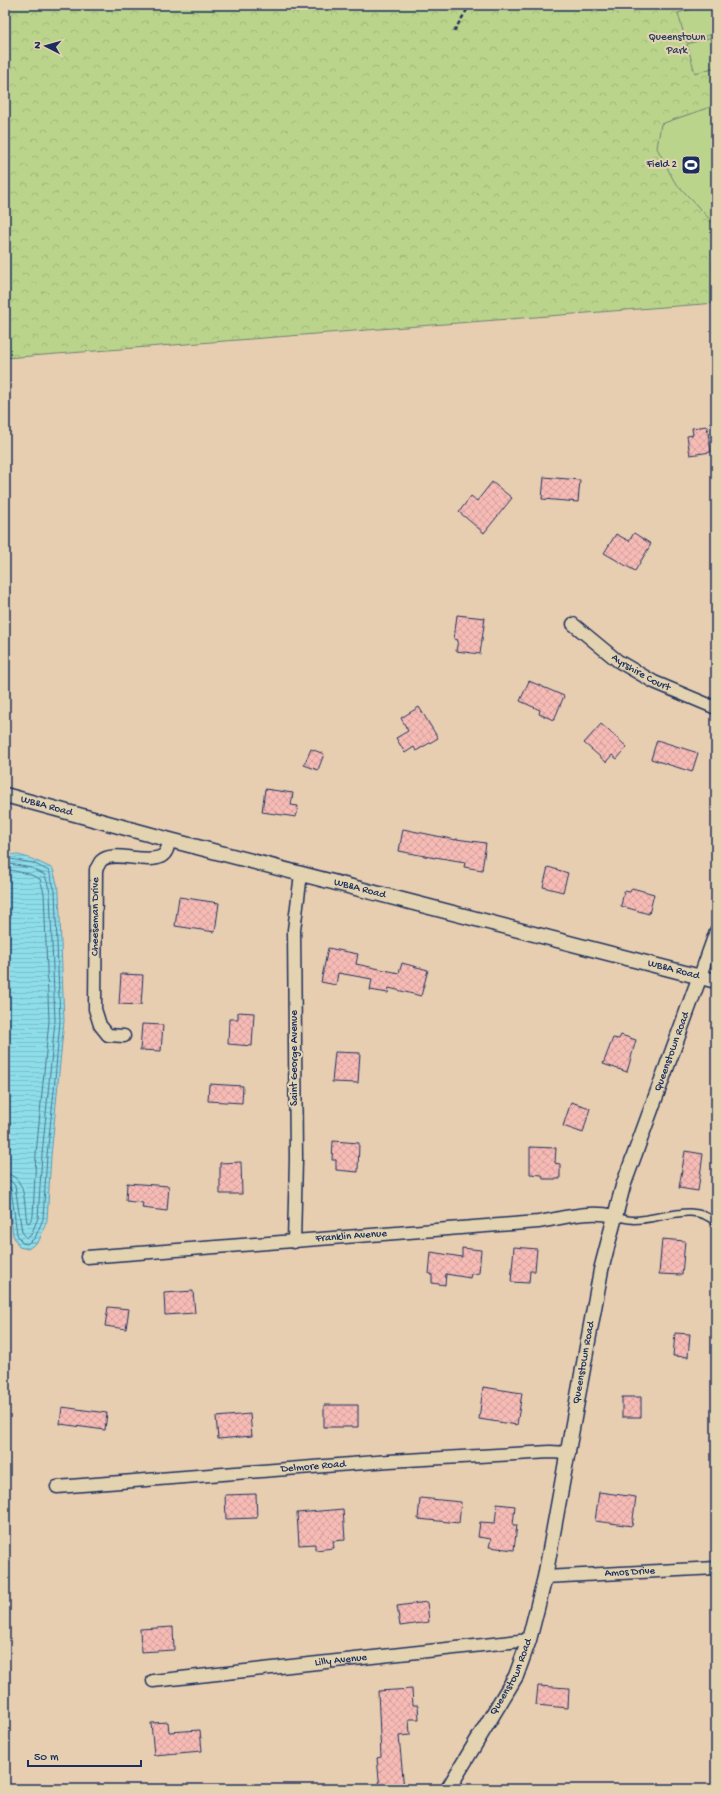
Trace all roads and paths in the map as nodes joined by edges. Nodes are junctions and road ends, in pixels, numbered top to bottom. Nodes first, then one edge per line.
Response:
1 (470, 5) edge
2 (663, 5) edge
3 (668, 9) dead end
4 (454, 31) dead end
5 (573, 624) dead end
6 (716, 708) edge
7 (5, 796) edge
8 (170, 840) junction
9 (301, 874) junction
10 (716, 931) edge
11 (700, 976) junction
12 (716, 981) edge
13 (124, 1036) dead end
14 (614, 1216) junction
15 (716, 1223) edge
16 (294, 1242) junction
17 (88, 1257) dead end
18 (569, 1452) junction
19 (57, 1487) dead end
20 (716, 1568) edge
21 (545, 1577) junction
22 (529, 1640) junction
23 (153, 1681) dead end
24 (448, 1789) edge

1 - 4 path
2 - 3 path
5 - 6 street, Ayrshire Court
7 - 8 street, WB&A Road
8 - 9 street, WB&A Road
8 - 13 street, Cheeseman Drive
9 - 11 street, WB&A Road
9 - 16 street, Saint George Avenue
10 - 11 street, Queenstown Road
11 - 12 street, WB&A Road
11 - 14 street, Queenstown Road
14 - 15 lane
14 - 16 street, Franklin Avenue
14 - 18 street, Queenstown Road
16 - 17 street, Franklin Avenue
18 - 19 street, Delmore Road
18 - 21 street, Queenstown Road
20 - 21 street, Amos Drive
21 - 22 street, Queenstown Road
22 - 23 street, Lilly Avenue
22 - 24 street, Queenstown Road

